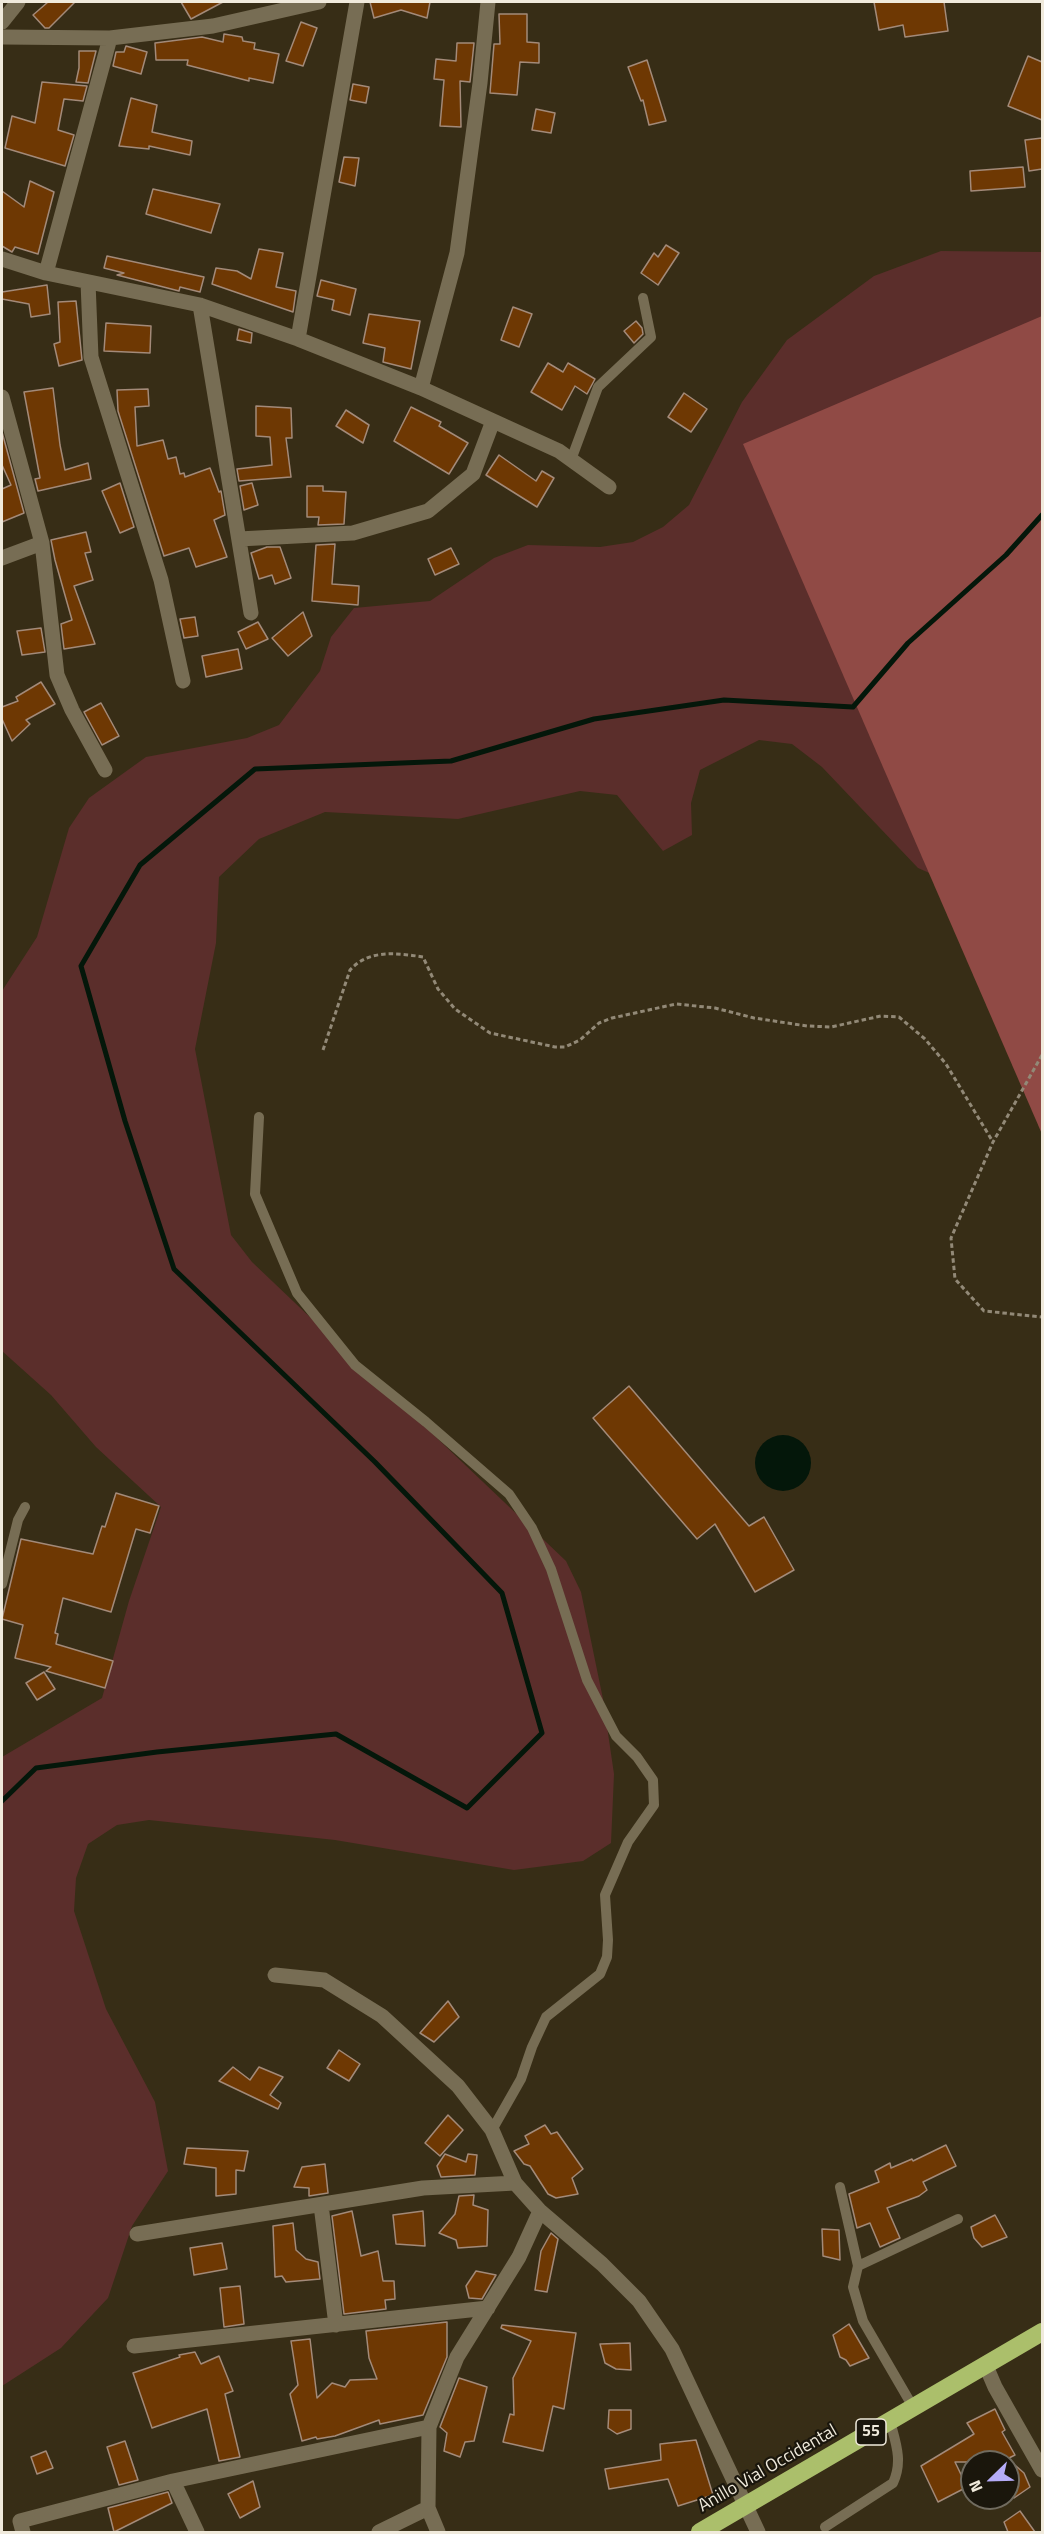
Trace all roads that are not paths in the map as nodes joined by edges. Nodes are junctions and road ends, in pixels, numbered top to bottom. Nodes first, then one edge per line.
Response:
1 (18, 2) edge
2 (319, 2) edge
3 (357, 2) edge
4 (488, 2) edge
5 (2, 22) edge
6 (2, 37) edge
7 (110, 39) junction
8 (2, 259) edge
9 (46, 273) junction
10 (88, 282) junction
11 (643, 298) dead end
12 (200, 305) junction
13 (298, 339) junction
14 (421, 388) junction
15 (2, 397) edge
16 (493, 421) junction
17 (571, 460) junction
18 (609, 487) dead end
19 (239, 539) junction
20 (42, 543) junction
21 (2, 558) edge
22 (251, 613) dead end
23 (183, 681) dead end
24 (105, 770) dead end
25 (259, 1117) dead end
26 (26, 1507) dead end
27 (2, 1584) edge
28 (275, 1975) dead end
29 (492, 2130) junction
30 (515, 2183) junction
31 (840, 2187) dead end
32 (321, 2205) junction
33 (540, 2211) junction
34 (958, 2219) dead end
35 (137, 2234) dead end
36 (858, 2266) junction
37 (488, 2308) junction
38 (336, 2325) junction
39 (1042, 2332) edge
40 (134, 2346) dead end
41 (986, 2366) junction
42 (913, 2407) junction
43 (890, 2421) junction
44 (429, 2427) junction
45 (1042, 2470) edge
46 (173, 2481) junction
47 (745, 2507) junction
48 (428, 2508) junction
49 (825, 2527) dead end
50 (23, 2532) edge
51 (197, 2532) edge
52 (380, 2532) edge
53 (438, 2532) edge
54 (700, 2532) edge
55 (758, 2532) edge

1 - 5 street
2 - 7 street
3 - 13 street
4 - 14 street
6 - 7 street
7 - 9 street
8 - 9 street
9 - 10 street
10 - 12 street
10 - 23 street
11 - 17 lane
12 - 13 street
12 - 19 street
13 - 14 street
14 - 16 street
15 - 20 street
16 - 17 street
16 - 19 street
17 - 18 street
19 - 22 street
20 - 21 street
20 - 24 street
25 - 29 lane
26 - 27 lane
28 - 29 street
29 - 30 street
30 - 32 street
30 - 33 street
31 - 36 lane
32 - 35 street
32 - 38 street
33 - 37 street
33 - 47 street
34 - 36 lane
36 - 42 lane
37 - 38 street
37 - 44 street
38 - 40 street
39 - 41 highway, Anillo Vial Occidental / 55
41 - 42 highway, Anillo Vial Occidental / 55
41 - 45 street
42 - 43 highway, Anillo Vial Occidental / 55
43 - 47 highway, Anillo Vial Occidental / 55
43 - 49 lane
44 - 46 street
44 - 48 street
46 - 50 street
46 - 51 street
47 - 54 highway, Anillo Vial Occidental / 55
47 - 55 street
48 - 52 street
48 - 53 street

